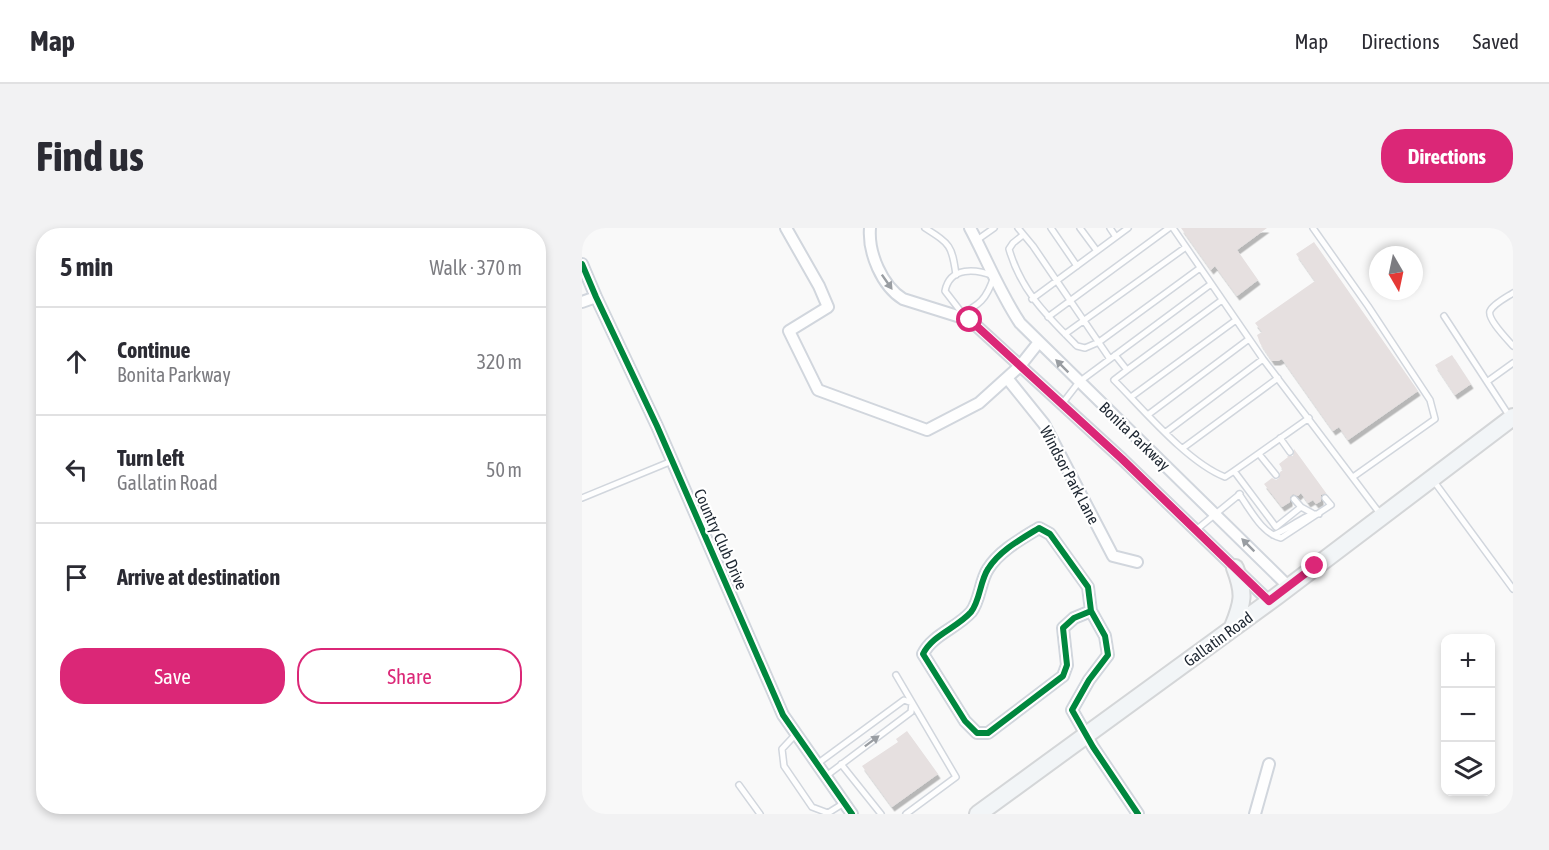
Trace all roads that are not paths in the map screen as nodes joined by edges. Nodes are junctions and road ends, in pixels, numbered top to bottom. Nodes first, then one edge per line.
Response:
1 (786, 228) edge
2 (870, 228) edge
3 (925, 228) edge
4 (970, 228) edge
5 (994, 228) edge
6 (1018, 228) edge
7 (1051, 228) edge
8 (1080, 228) edge
9 (1110, 228) edge
10 (1128, 228) edge
11 (1171, 228) edge
12 (1313, 228) edge
13 (1023, 235) junction
14 (1116, 237) junction
15 (977, 240) junction
16 (1186, 247) junction
17 (1097, 251) junction
18 (582, 264) edge
19 (1077, 266) junction
20 (1200, 268) junction
21 (956, 275) junction
22 (994, 276) junction
23 (1057, 281) junction
24 (1211, 284) junction
25 (1513, 293) edge
26 (596, 297) junction
27 (1032, 299) junction
28 (1222, 300) junction
29 (1070, 301) junction
30 (582, 302) edge
31 (959, 315) junction
32 (1048, 316) junction
33 (1444, 316) dead end
34 (1236, 320) junction
35 (1084, 321) junction
36 (1065, 334) junction
37 (1249, 339) junction
38 (1039, 342) junction
39 (1099, 342) junction
40 (1513, 346) edge
41 (1113, 357) junction
42 (1263, 359) junction
43 (1513, 363) edge
44 (1020, 366) junction
45 (1127, 370) junction
46 (1007, 378) junction
47 (1278, 378) junction
48 (1488, 381) junction
49 (1079, 382) junction
50 (1131, 397) junction
51 (1062, 404) junction
52 (1149, 414) junction
53 (1309, 418) junction
54 (1512, 418) edge
55 (1166, 432) junction
56 (1280, 438) junction
57 (1183, 448) junction
58 (1290, 452) dead end
59 (1259, 454) junction
60 (672, 461) junction
61 (1234, 471) junction
62 (1276, 475) dead end
63 (1353, 477) junction
64 (1431, 479) junction
65 (1246, 489) junction
66 (1239, 494) junction
67 (582, 498) edge
68 (1325, 498) dead end
69 (1294, 499) dead end
70 (1301, 507) junction
71 (1215, 513) junction
72 (1316, 514) junction
73 (1382, 516) junction
74 (1196, 530) junction
75 (1137, 562) dead end
76 (1235, 568) junction
77 (1289, 587) junction
78 (1513, 589) edge
79 (1269, 601) junction
80 (1091, 611) junction
81 (1232, 628) junction
82 (896, 675) dead end
83 (912, 703) junction
84 (796, 734) junction
85 (1086, 736) junction
86 (818, 764) junction
87 (841, 764) junction
88 (1269, 764) dead end
89 (826, 776) junction
90 (739, 785) dead end
91 (844, 802) junction
92 (827, 813) edge
93 (760, 814) edge
94 (852, 814) edge
95 (881, 814) edge
96 (906, 814) edge
97 (978, 814) edge
98 (1138, 814) edge
99 (1255, 814) edge

1 - 46 street
2 -> 31 street, Bonita Parkway
3 - 21 lane
4 - 15 street, Bonita Parkway
5 - 15 lane
6 - 13 lane
7 - 19 lane
8 - 17 lane
9 - 14 lane
10 - 14 lane
11 - 16 lane
11 - 29 lane
12 - 63 lane
13 - 23 lane
13 - 27 lane
14 - 17 lane
15 - 22 street, Bonita Parkway
16 - 20 lane
16 - 35 lane
17 - 19 lane
18 - 26 street, Country Club Drive
19 - 23 lane
20 - 24 lane
20 - 39 lane
21 - 22 lane
21 - 31 lane
22 - 31 lane
22 - 38 street, Bonita Parkway
23 - 27 lane
23 - 29 lane
24 - 28 lane
24 - 41 lane
25 - 40 lane
26 - 30 street
26 - 60 street, Country Club Drive
27 - 32 lane
28 - 34 lane
28 - 45 lane
29 - 32 lane
29 - 35 lane
31 - 44 street, Bonita Parkway
32 - 36 lane
33 - 48 lane
34 - 37 lane
34 - 50 lane
35 - 36 lane
35 - 39 lane
36 - 39 lane
37 - 42 lane
37 - 52 lane
38 - 44 street
49 -> 38 street, Bonita Parkway
39 - 41 lane
41 - 45 lane
41 - 49 lane
42 - 47 lane
42 - 55 lane
43 - 48 lane
44 - 46 street
44 - 51 street, Bonita Parkway
45 - 50 lane
46 - 75 street, Windsor Park Lane
47 - 53 lane
47 - 57 lane
48 - 54 lane
49 - 51 lane
49 - 71 street, Bonita Parkway
50 - 52 lane
51 - 74 street, Bonita Parkway
52 - 55 lane
53 - 56 lane
53 - 63 lane
54 - 64 main road, Gallatin Road
55 - 57 lane
56 - 58 lane
56 - 59 lane
57 - 61 lane
59 - 61 lane
59 - 62 lane
60 - 67 lane
60 - 84 street, Country Club Drive
61 - 65 lane
63 - 73 lane
64 - 73 main road, Gallatin Road
64 - 78 lane
65 - 66 lane
65 - 70 lane
66 - 71 lane
66 - 72 lane
68 - 72 lane
69 - 70 lane
70 - 72 lane
71 - 74 lane
77 -> 71 street, Bonita Parkway
73 - 77 main road, Gallatin Road
74 - 76 street, Bonita Parkway
76 - 79 street, Bonita Parkway
76 - 81 main road
77 - 79 main road, Gallatin Road
79 - 81 main road, Gallatin Road
80 - 80 street
80 - 85 street
81 - 85 main road, Gallatin Road
82 - 83 lane
83 - 86 lane
87 -> 83 lane
83 - 96 lane
84 - 86 street, Country Club Drive
84 - 92 lane
85 - 97 main road, Gallatin Road
85 - 98 street
86 - 89 street, Country Club Drive
87 - 89 lane
87 - 95 lane
88 - 99 street
89 - 91 street, Country Club Drive
90 - 93 lane
91 - 92 lane
91 - 94 street, Country Club Drive

